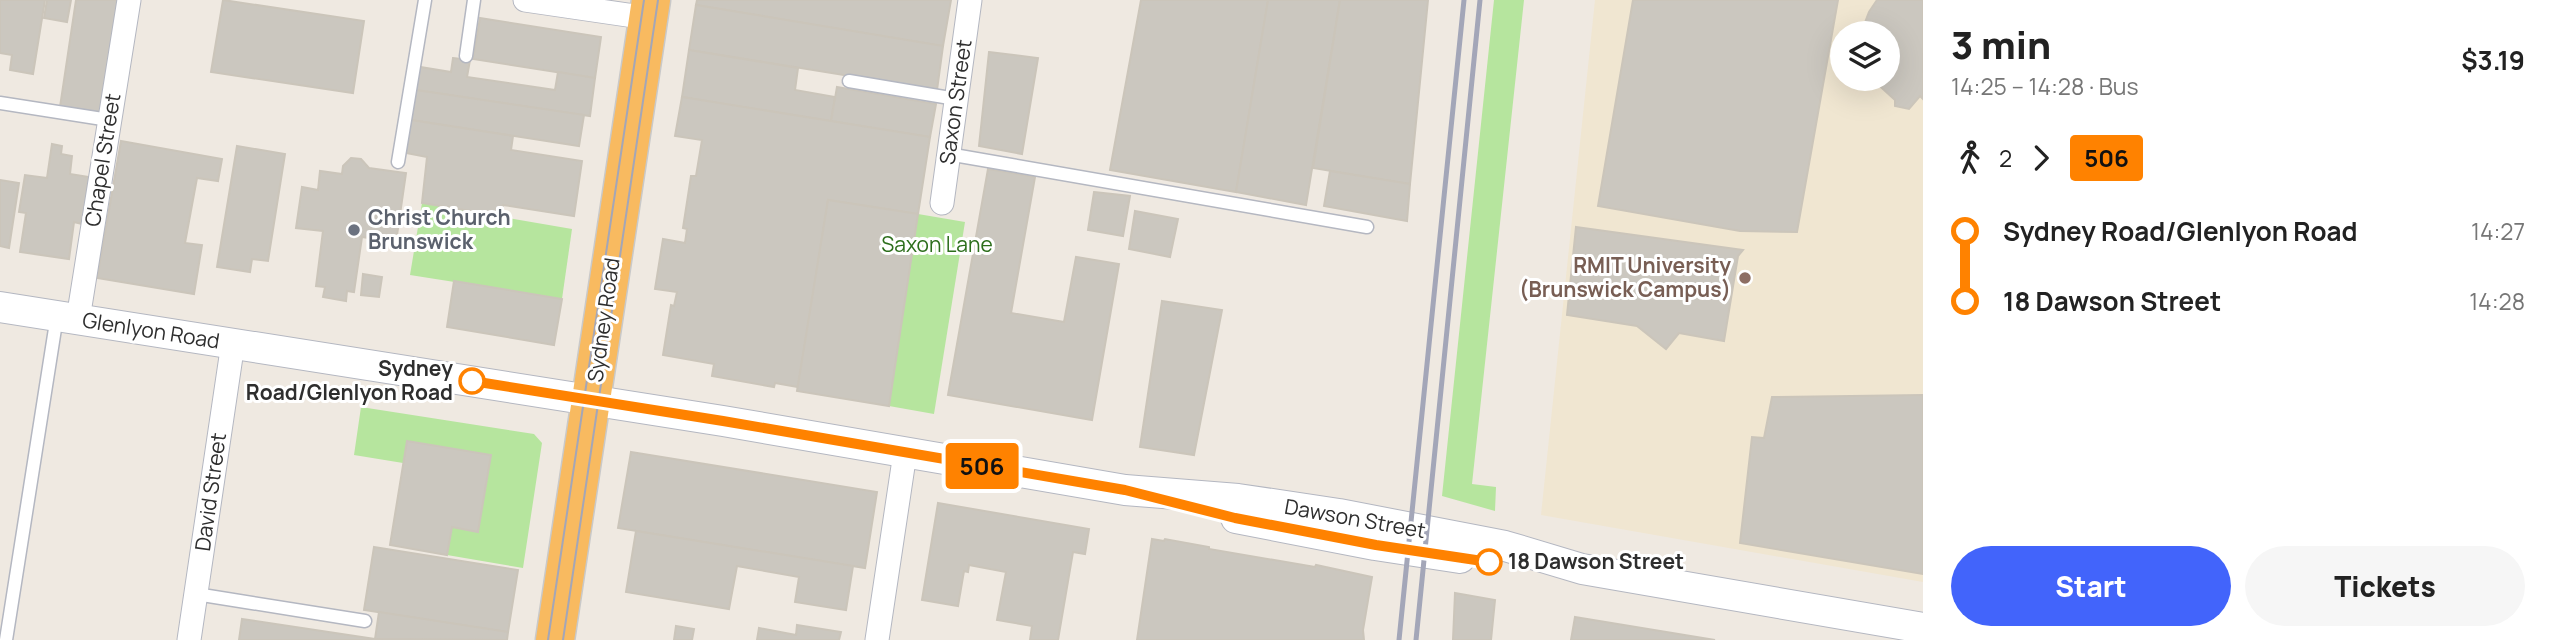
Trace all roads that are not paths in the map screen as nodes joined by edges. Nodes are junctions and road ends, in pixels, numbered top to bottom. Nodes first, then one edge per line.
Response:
1 (129, 0) edge
2 (425, 0) edge
3 (474, 0) edge
4 (526, 0) edge
5 (970, 0) edge
6 (650, 9) edge
7 (466, 56) dead end
8 (849, 81) dead end
9 (956, 99) junction
10 (0, 103) edge
11 (109, 120) junction
12 (948, 154) junction
13 (398, 162) dead end
14 (942, 203) dead end
15 (1367, 228) dead end
16 (0, 307) edge
17 (67, 318) junction
18 (233, 343) junction
19 (592, 400) junction
20 (905, 453) junction
21 (196, 594) junction
22 (365, 621) dead end
23 (1923, 628) edge
24 (6, 640) edge
25 (189, 640) edge
26 (555, 640) edge
27 (877, 640) edge

1 - 11 street, Chapel Street
2 - 13 lane
3 - 7 lane
4 - 6 street
5 - 9 street, Saxon Street
6 - 19 highway, Sydney Road
8 - 9 lane
9 - 12 street, Saxon Street
10 - 11 lane
11 - 17 street, Chapel Street
12 - 14 street, Saxon Street
12 - 15 lane
16 - 17 street, Glenlyon Road
17 - 18 street, Glenlyon Road
17 - 24 lane
18 - 19 street, Glenlyon Road
18 - 21 street, David Street
19 - 20 street, Dawson Street
19 - 26 highway, Sydney Road
20 - 23 street, Dawson Street
20 - 27 street
21 - 22 lane
21 - 25 street, David Street

